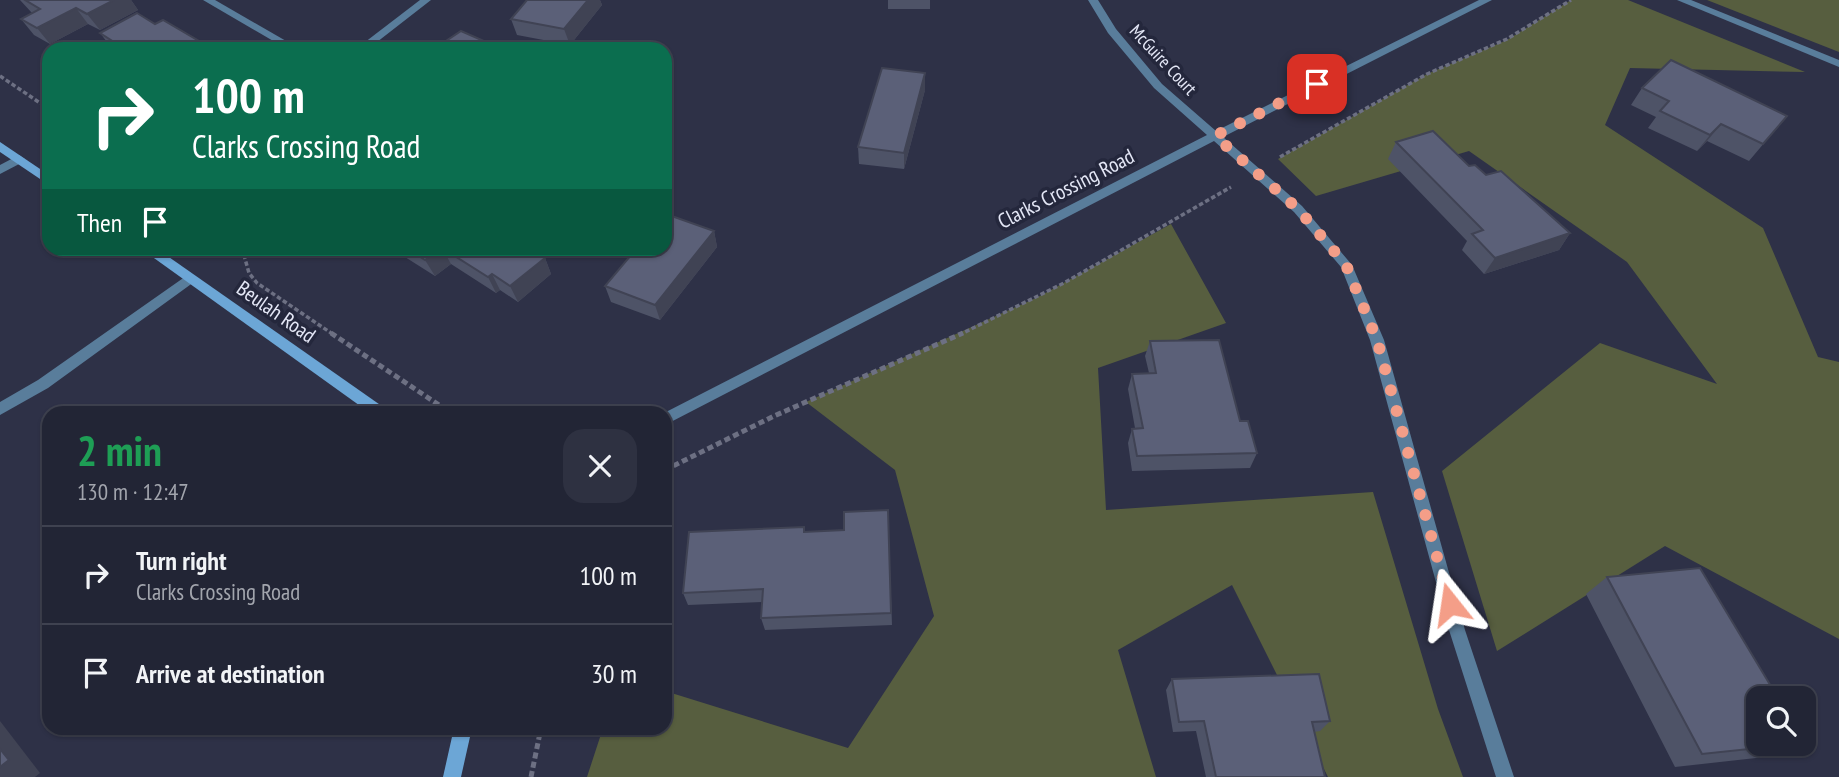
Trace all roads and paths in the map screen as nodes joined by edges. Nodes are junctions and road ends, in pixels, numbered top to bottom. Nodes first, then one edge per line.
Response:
1 (208, 0) edge
2 (426, 0) edge
3 (1093, 0) edge
4 (1487, 0) edge
5 (1571, 0) edge
6 (1682, 0) edge
7 (283, 42) edge
8 (370, 42) edge
9 (1839, 64) edge
10 (0, 76) edge
11 (42, 104) edge
12 (1215, 136) junction
13 (0, 146) edge
14 (19, 159) junction
15 (0, 170) edge
16 (1256, 172) junction
17 (42, 175) edge
18 (157, 256) edge
19 (244, 256) edge
20 (189, 279) junction
21 (371, 406) edge
22 (441, 406) edge
23 (0, 409) edge
24 (672, 415) edge
25 (672, 466) edge
26 (461, 735) edge
27 (540, 735) edge
28 (452, 777) edge
29 (531, 777) edge
30 (1505, 777) edge

1 - 7 street
2 - 8 street
3 - 12 street, McGuire Court
4 - 12 street, Clarks Crossing Road
5 - 16 path
6 - 9 street
10 - 11 path
12 - 16 street, McGuire Court
12 - 24 street, Clarks Crossing Road
13 - 14 main road
14 - 15 street
14 - 17 main road
16 - 25 path
16 - 30 street, McGuire Court
18 - 20 main road, Beulah Road
19 - 22 path
20 - 21 main road, Beulah Road
20 - 23 street
26 - 28 main road
27 - 29 path

